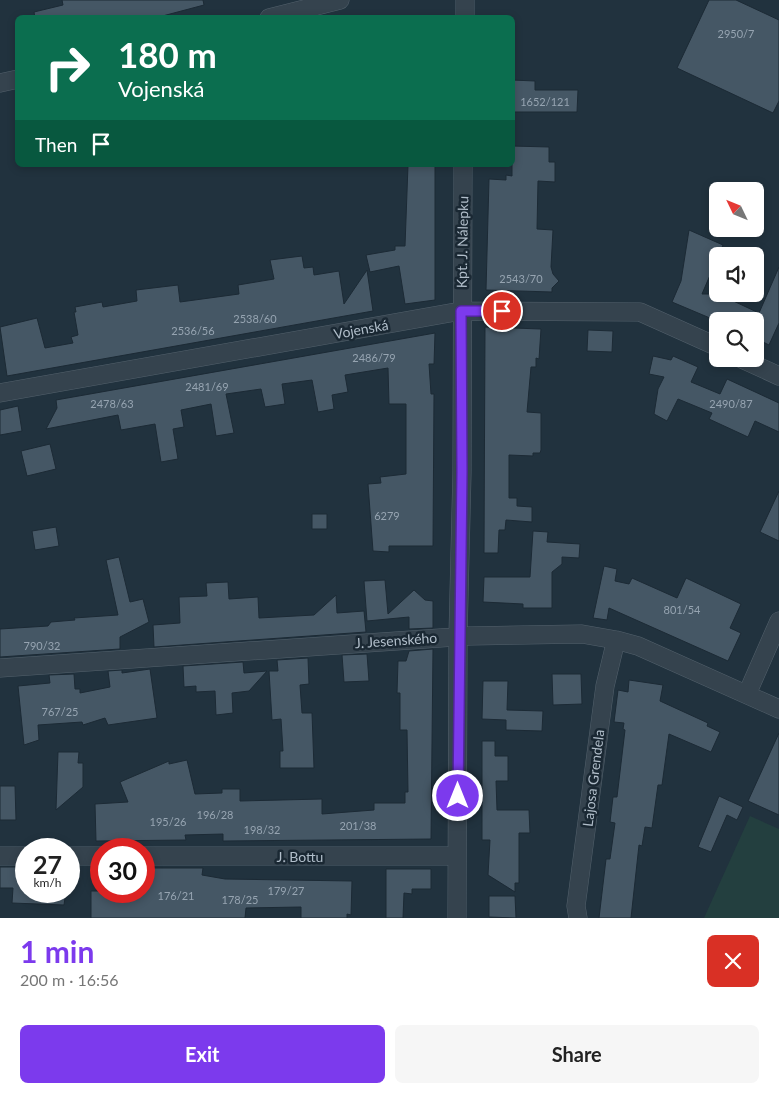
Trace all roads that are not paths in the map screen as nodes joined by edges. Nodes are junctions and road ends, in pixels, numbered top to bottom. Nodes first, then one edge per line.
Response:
1 (340, 0) edge
2 (465, 0) edge
3 (281, 15) edge
4 (465, 15) edge
5 (15, 80) edge
6 (0, 83) edge
7 (463, 167) edge
8 (461, 311) junction
9 (709, 343) edge
10 (759, 367) edge
11 (779, 376) edge
12 (0, 393) edge
13 (779, 621) edge
14 (458, 636) junction
15 (616, 640) junction
16 (0, 668) edge
17 (747, 694) junction
18 (779, 709) edge
19 (0, 856) edge
20 (15, 856) edge
21 (155, 856) edge
22 (457, 856) junction
23 (456, 918) edge
24 (578, 918) edge

1 - 3 street
2 - 4 street
5 - 6 street
7 - 8 street, Kpt. J. Nálepku
8 - 9 street, Vojenská
8 - 12 street, Vojenská
8 - 14 street, Kpt. J. Nálepku
10 - 11 street
13 - 17 street
14 - 15 street, J. Jesenského
14 - 16 street, J. Jesenského
14 - 22 street, Kpt. J. Nálepku
15 - 17 street, J. Jesenského
15 - 24 street, Lajosa Grendela
17 - 18 street, J. Jesenského
19 - 20 street
21 - 22 street, J. Bottu
22 - 23 street, Kpt. J. Nálepku

